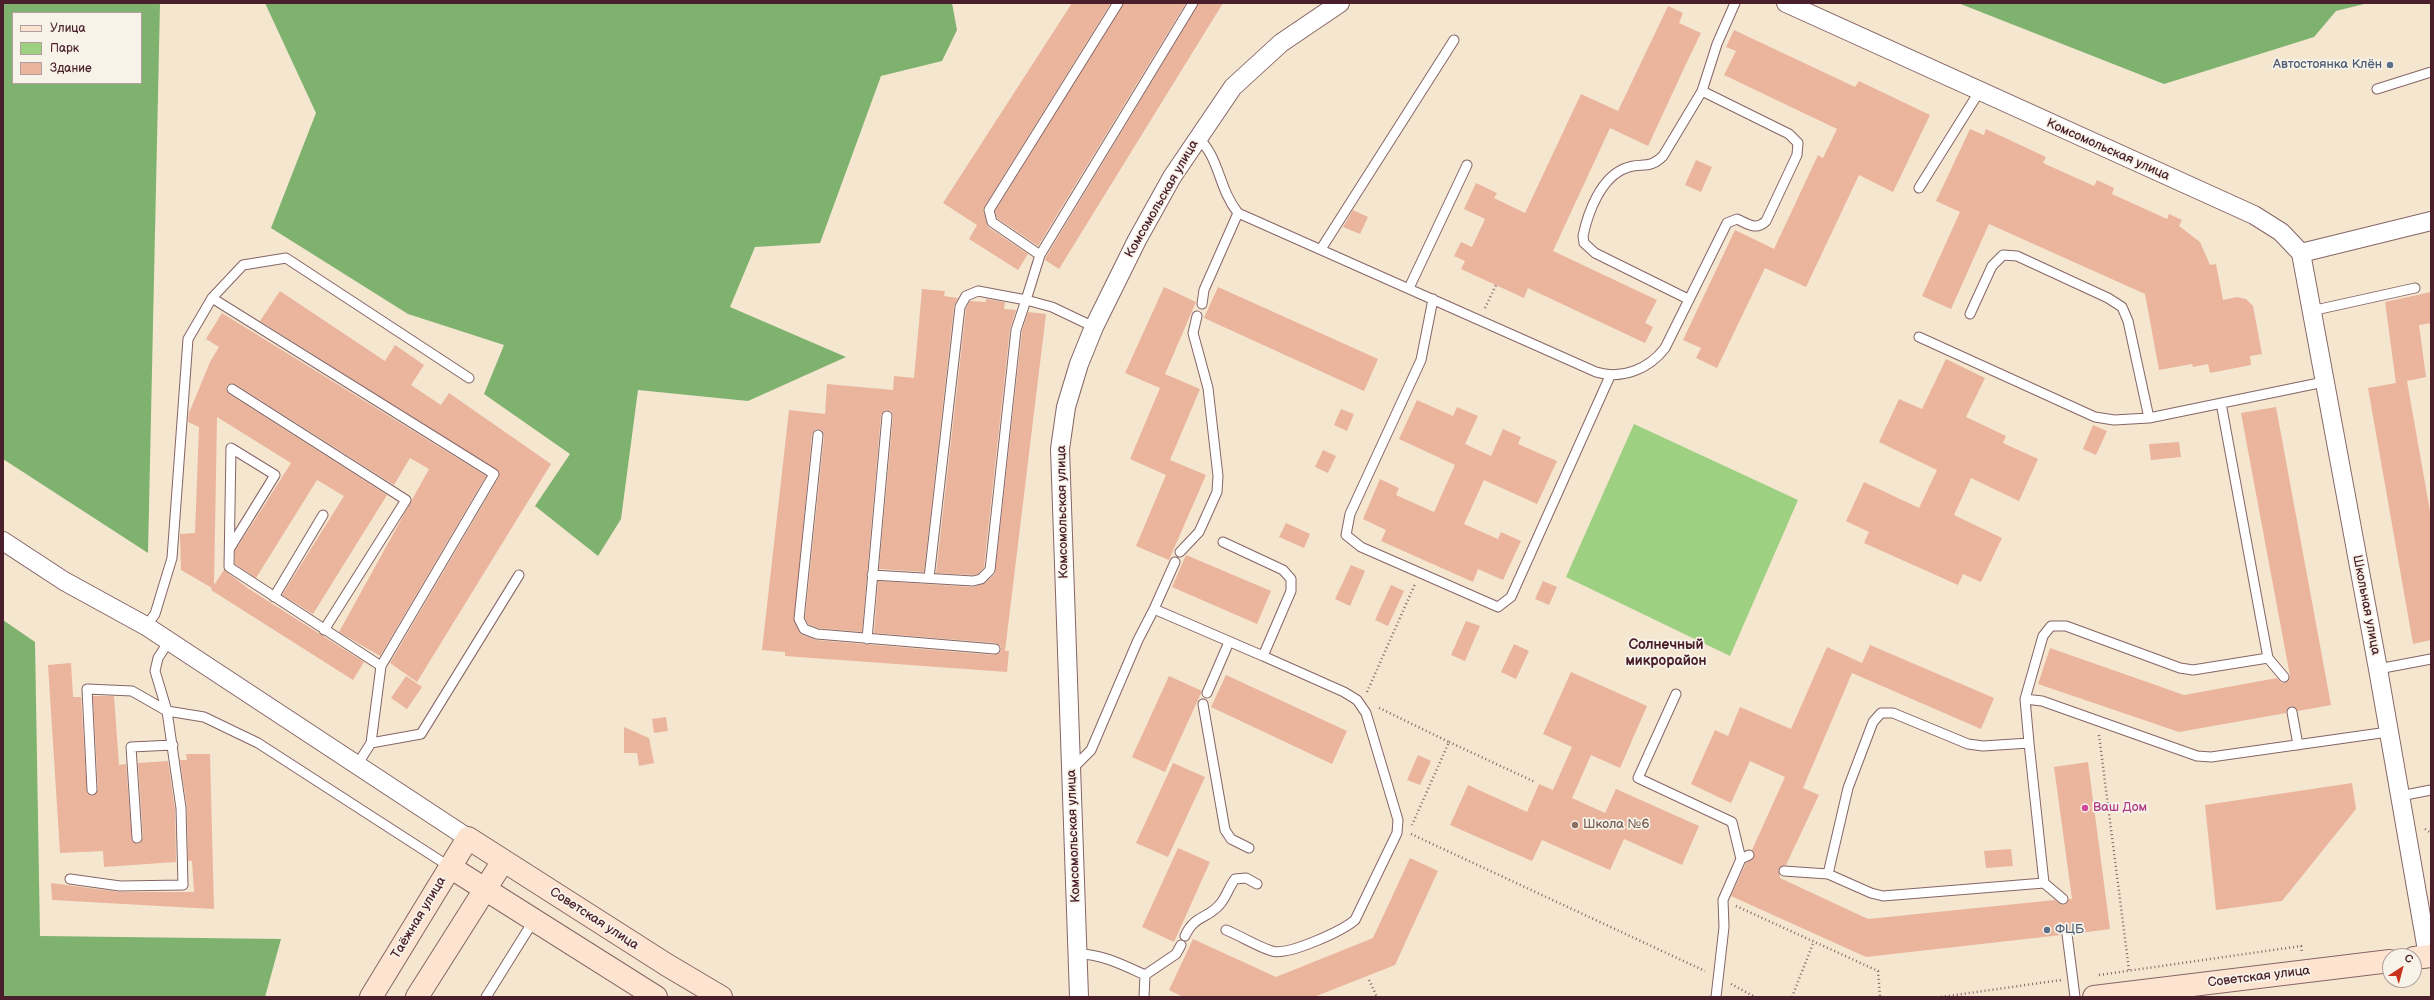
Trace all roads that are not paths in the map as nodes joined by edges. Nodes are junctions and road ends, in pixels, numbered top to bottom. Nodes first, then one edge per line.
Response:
1 (1118, 3) edge
2 (1193, 3) edge
3 (1340, 3) edge
4 (1735, 3) edge
5 (1786, 3) edge
6 (1454, 40) dead end
7 (2431, 72) edge
8 (2377, 89) dead end
9 (1702, 91) junction
10 (1979, 92) junction
11 (1197, 137) junction
12 (1467, 165) dead end
13 (1919, 188) dead end
14 (1238, 213) junction
15 (2431, 221) edge
16 (1321, 249) junction
17 (2301, 253) junction
18 (1040, 255) junction
19 (1409, 288) junction
20 (2415, 288) dead end
21 (212, 298) junction
22 (1433, 299) junction
23 (1688, 299) junction
24 (1026, 300) junction
25 (1202, 304) dead end
26 (2311, 311) junction
27 (1970, 314) dead end
28 (1197, 316) dead end
29 (1094, 327) junction
30 (1919, 337) dead end
31 (1610, 376) junction
32 (469, 378) dead end
33 (2324, 382) junction
34 (232, 389) dead end
35 (2221, 403) junction
36 (887, 416) dead end
37 (2149, 418) junction
38 (818, 435) dead end
39 (323, 515) dead end
40 (3, 541) edge
41 (1223, 542) dead end
42 (230, 548) junction
43 (1180, 552) dead end
44 (1175, 562) dead end
45 (872, 574) junction
46 (519, 575) dead end
47 (929, 578) junction
48 (274, 597) junction
49 (1154, 609) junction
50 (146, 626) junction
51 (324, 630) junction
52 (866, 639) junction
53 (169, 641) junction
54 (1229, 642) junction
55 (995, 649) dead end
56 (1263, 656) junction
57 (2268, 658) junction
58 (2431, 659) edge
59 (380, 666) junction
60 (2378, 669) junction
61 (2284, 677) dead end
62 (1207, 693) dead end
63 (1676, 694) dead end
64 (2025, 699) junction
65 (1203, 704) dead end
66 (167, 711) junction
67 (2292, 712) dead end
68 (2388, 732) junction
69 (371, 743) junction
70 (2029, 743) junction
71 (173, 745) junction
72 (2298, 745) junction
73 (357, 765) junction
74 (1071, 770) junction
75 (92, 790) dead end
76 (2431, 790) edge
77 (2400, 796) junction
78 (136, 838) dead end
79 (468, 838) junction
80 (1249, 848) dead end
81 (503, 861) junction
82 (450, 866) junction
83 (1784, 871) dead end
84 (1828, 874) junction
85 (70, 879) dead end
86 (2044, 883) junction
87 (1257, 884) dead end
88 (485, 889) junction
89 (2064, 900) dead end
90 (534, 920) junction
91 (1226, 930) dead end
92 (2067, 934) dead end
93 (1185, 936) dead end
94 (1181, 945) dead end
95 (1078, 954) junction
96 (2424, 957) edge
97 (2382, 962) edge
98 (1145, 975) junction
99 (2129, 995) edge
100 (371, 997) edge
101 (417, 997) edge
102 (486, 997) edge
103 (656, 997) edge
104 (721, 997) edge
105 (1079, 997) edge
106 (1144, 997) edge
107 (1716, 997) edge
108 (2075, 997) edge
109 (2094, 997) edge

1 - 18 lane
2 - 18 lane
3 - 11 street, Комсомольская улица
4 - 9 lane
5 - 10 street, Комсомольская улица
6 - 16 lane
7 - 8 lane
9 - 23 lane
9 - 23 lane
10 - 13 lane
10 - 17 street, Комсомольская улица
11 - 14 lane
11 - 29 street, Комсомольская улица
12 - 19 lane
14 - 16 lane
14 - 25 lane
15 - 17 street
16 - 19 lane
17 - 26 street, Школьная улица
18 - 24 lane
19 - 22 lane
20 - 26 lane
21 - 32 lane
21 - 50 lane
21 - 59 lane
22 - 31 lane
22 - 31 lane
23 - 31 lane
24 - 29 lane
24 - 47 lane
24 - 47 lane
26 - 33 street, Школьная улица
27 - 37 lane
28 - 43 lane
29 - 74 street, Комсомольская улица
30 - 37 lane
33 - 35 lane
33 - 60 street, Школьная улица
34 - 51 lane
35 - 37 lane
35 - 57 lane
36 - 45 lane
38 - 52 lane
39 - 48 lane
40 - 50 street
41 - 56 lane
42 - 42 lane
42 - 48 lane
44 - 49 lane
45 - 47 lane
45 - 52 lane
46 - 69 lane
48 - 51 lane
49 - 54 lane
49 - 74 lane
50 - 53 street
51 - 59 lane
52 - 55 lane
53 - 66 lane
53 - 73 street
54 - 56 lane
54 - 62 lane
56 - 91 lane
57 - 61 lane
57 - 64 lane
58 - 60 lane
59 - 69 lane
60 - 68 street, Школьная улица
63 - 107 lane
64 - 70 lane
64 - 72 lane
65 - 80 lane
66 - 71 lane
66 - 75 lane
66 - 82 lane
67 - 72 lane
68 - 72 lane
68 - 77 street, Школьная улица
69 - 73 lane
70 - 84 lane
70 - 86 lane
71 - 78 lane
71 - 85 lane
73 - 79 street
74 - 95 street, Комсомольская улица
76 - 77 lane
77 - 96 street, Школьная улица
79 - 81 street, Советская улица
79 - 82 street, Таёжная улица
81 - 88 street
81 - 104 street, Советская улица
82 - 88 street
82 - 100 street, Таёжная улица
83 - 84 lane
84 - 86 lane
86 - 89 lane
87 - 93 lane
88 - 90 street
88 - 101 street
90 - 102 lane
90 - 103 street
92 - 108 lane
94 - 98 lane
95 - 98 lane
95 - 105 street, Комсомольская улица
97 - 99 street, Советская улица
98 - 106 lane
99 - 109 street, Советская улица

